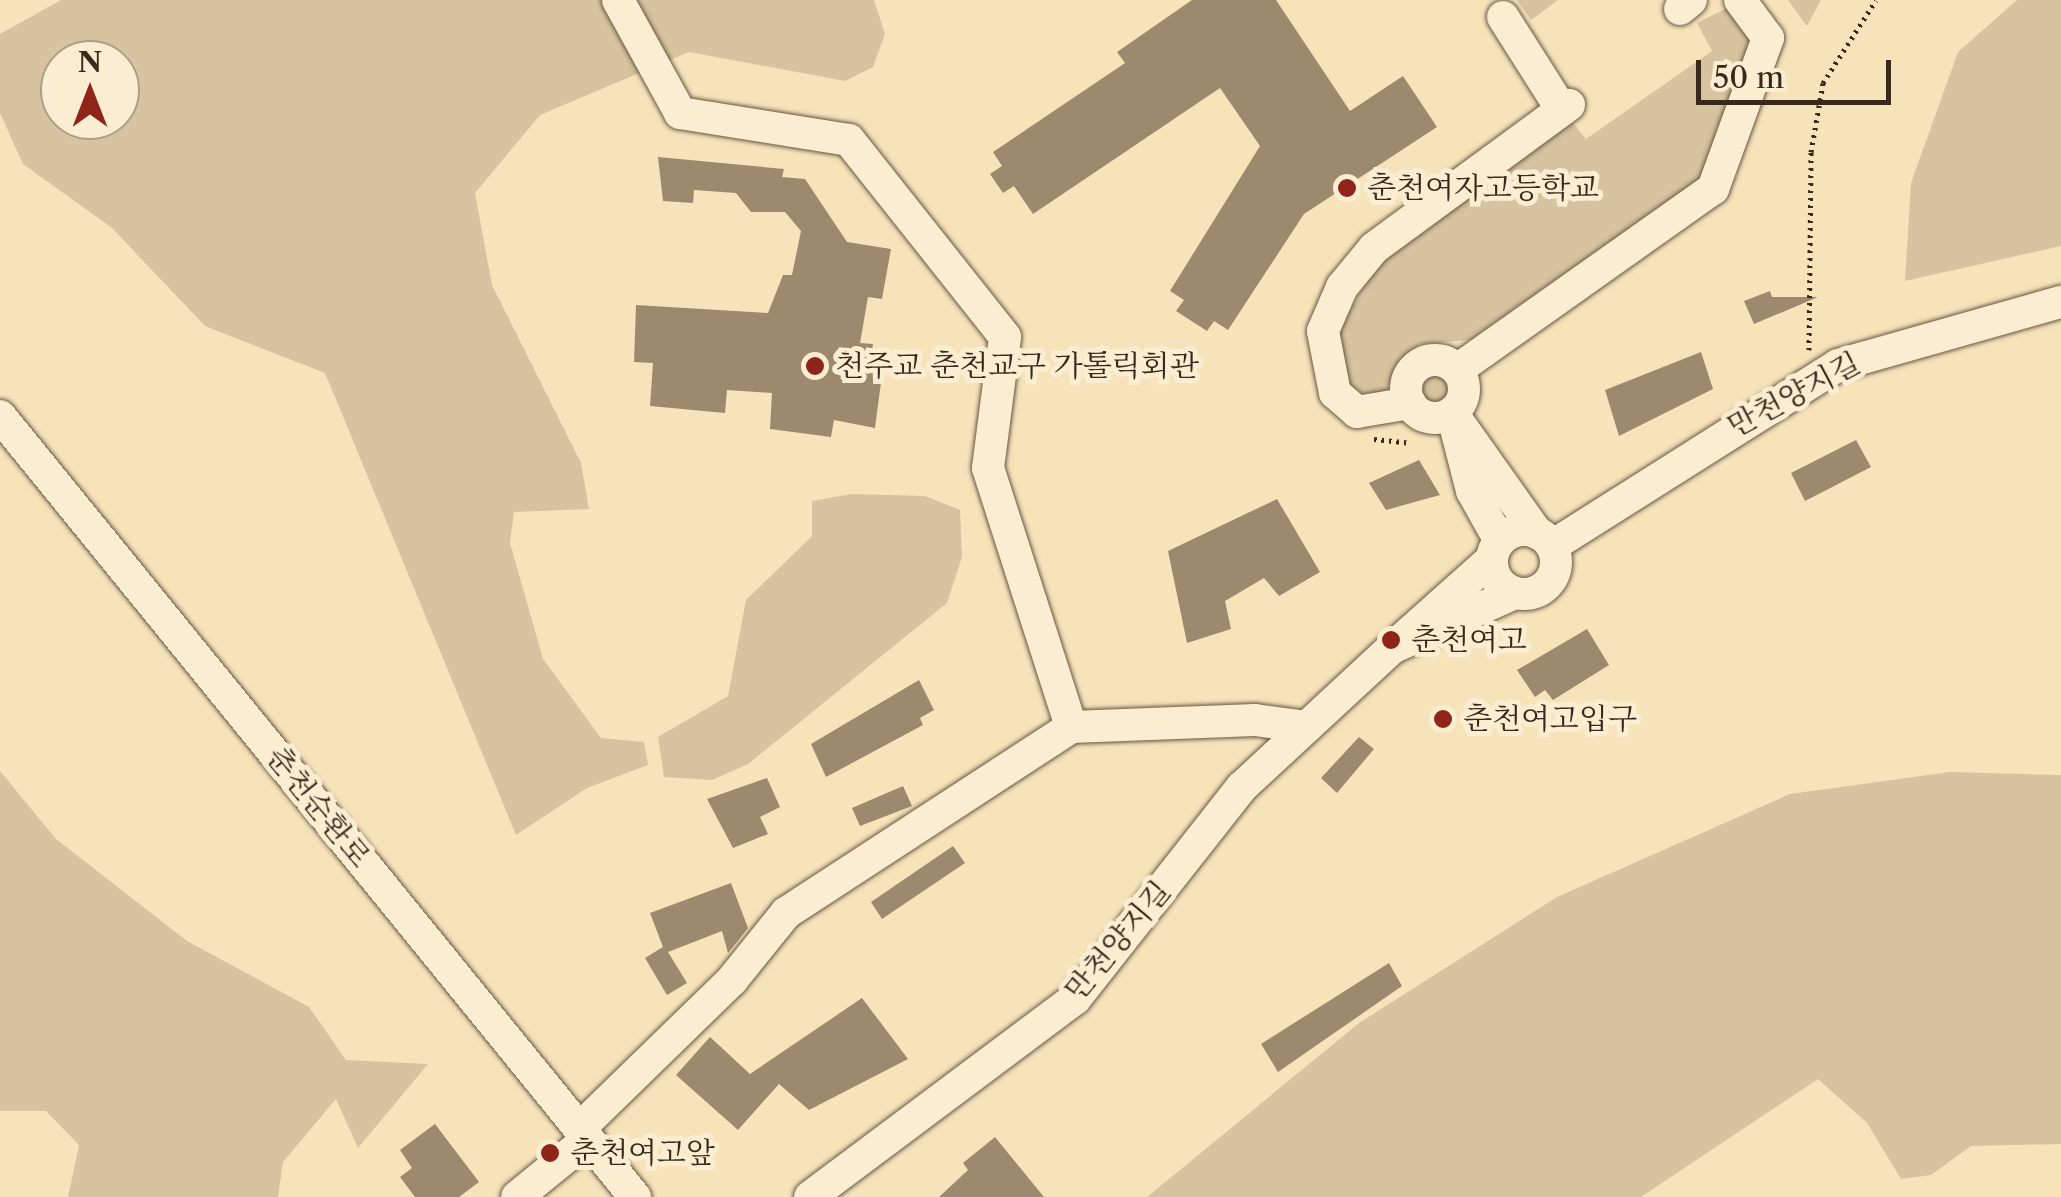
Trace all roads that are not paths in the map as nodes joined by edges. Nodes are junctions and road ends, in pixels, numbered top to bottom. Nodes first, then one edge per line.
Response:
1 (618, 0) edge
2 (1740, 0) edge
3 (1503, 18) dead end
4 (2061, 302) edge
5 (1458, 370) junction
6 (1410, 403) junction
7 (1452, 414) junction
8 (0, 416) edge
9 (1545, 539) junction
10 (1496, 550) junction
11 (1515, 594) junction
12 (1392, 648) junction
13 (1071, 726) junction
14 (1306, 728) junction
15 (584, 1134) junction
16 (517, 1197) edge
17 (635, 1197) edge
18 (810, 1197) edge

1 - 13 street
2 - 5 street
3 - 6 street
4 - 9 street, 만천양지길
5 - 6 street
5 - 7 street
6 - 7 street
7 - 9 street
7 - 10 street
8 - 15 street, 춘천순환로
9 - 10 street
9 - 11 street
10 - 11 street
10 - 12 street, 만천양지길
11 - 12 street
12 - 14 street, 만천양지길
13 - 14 street
13 - 15 street
14 - 18 street, 만천양지길
15 - 16 street
15 - 17 street, 춘천순환로

